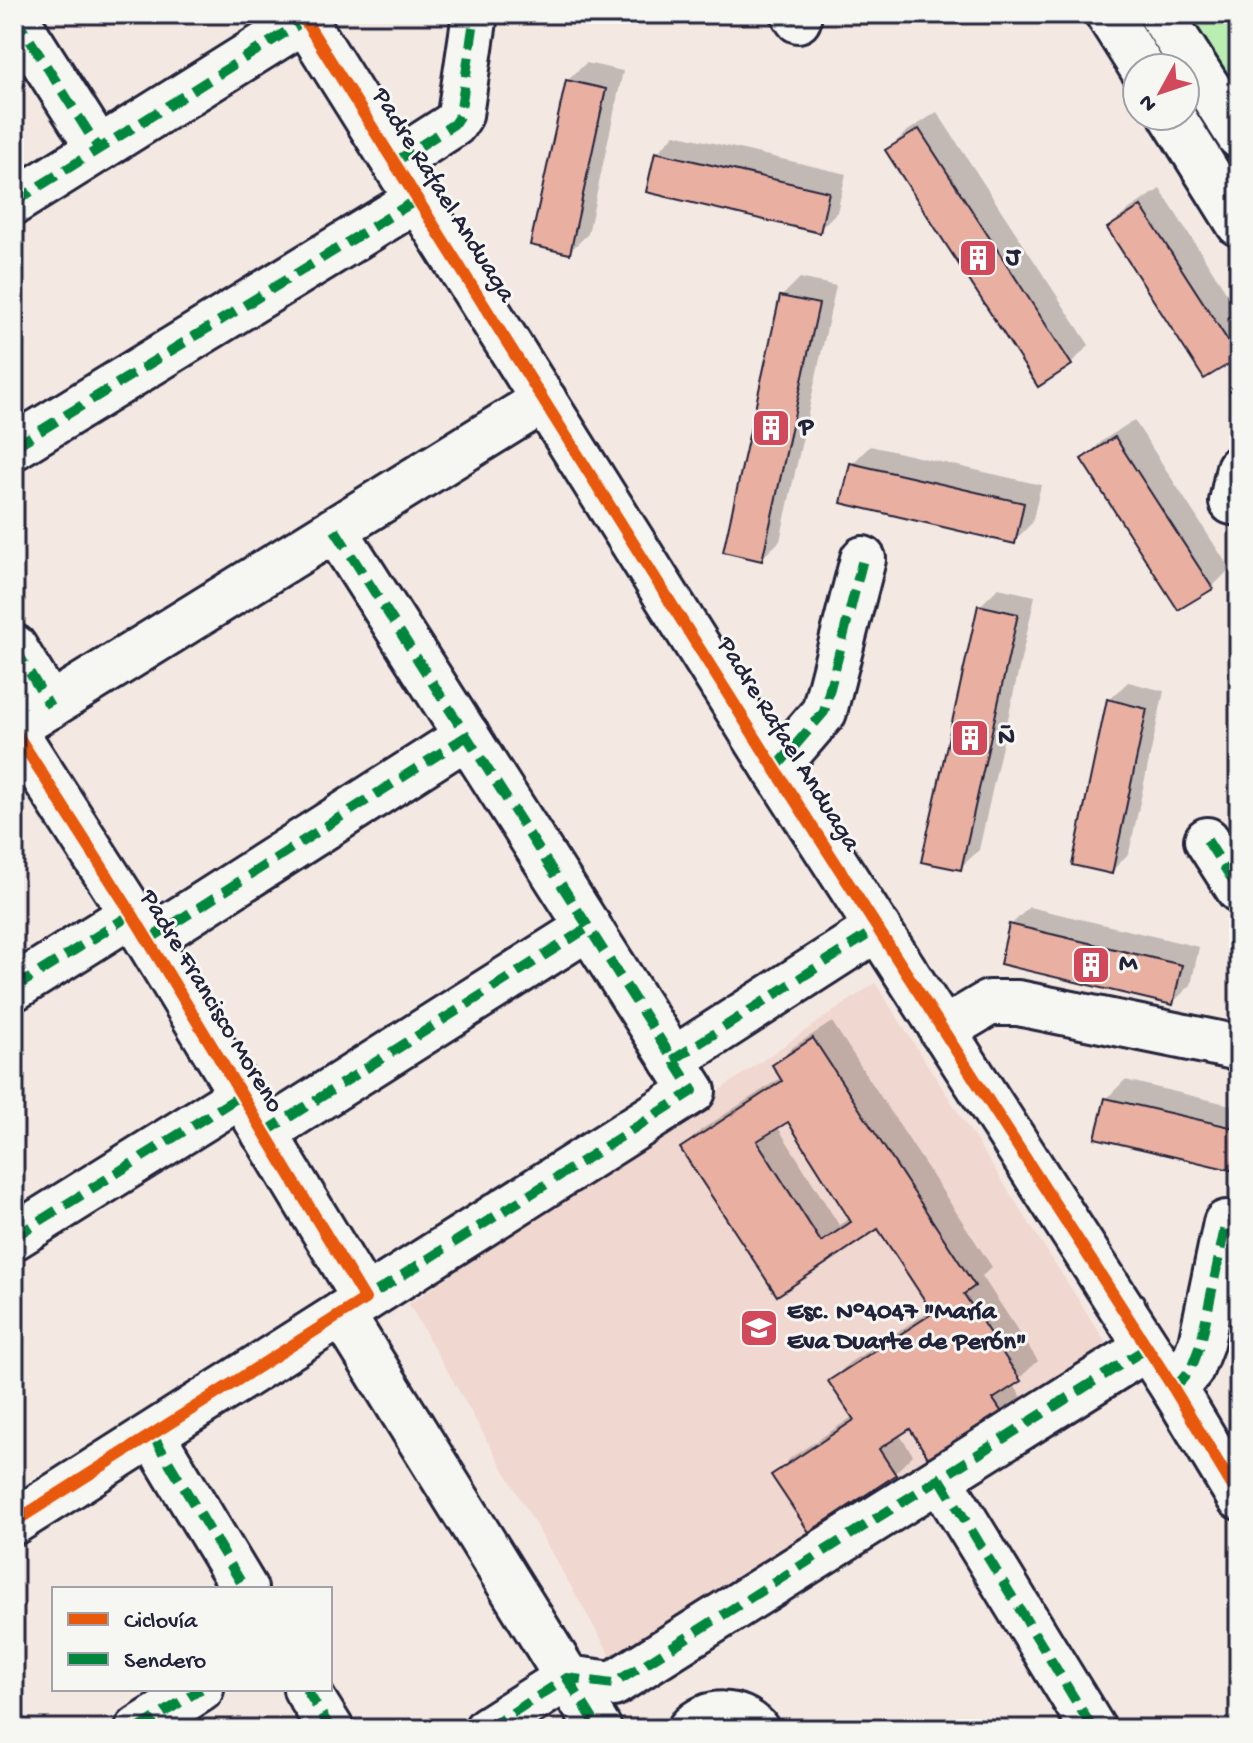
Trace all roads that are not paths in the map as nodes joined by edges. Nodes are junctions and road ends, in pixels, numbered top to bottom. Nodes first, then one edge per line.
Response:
1 (475, 14) edge
2 (1108, 14) edge
3 (1161, 14) edge
4 (14, 15) edge
5 (303, 17) edge
6 (1132, 52) edge
7 (1182, 132) edge
8 (1239, 136) edge
9 (99, 149) junction
10 (395, 162) junction
11 (418, 199) junction
12 (14, 202) edge
13 (1239, 224) edge
14 (544, 400) junction
15 (14, 447) edge
16 (335, 530) junction
17 (863, 559) dead end
18 (14, 647) edge
19 (26, 722) edge
20 (467, 736) junction
21 (775, 769) junction
22 (1207, 840) dead end
23 (1239, 890) edge
24 (140, 927) junction
25 (589, 927) junction
26 (878, 928) junction
27 (14, 988) edge
28 (942, 1031) junction
29 (1239, 1048) edge
30 (673, 1060) junction
31 (240, 1096) junction
32 (264, 1133) junction
33 (1226, 1223) dead end
34 (14, 1237) edge
35 (354, 1306) junction
36 (1147, 1348) junction
37 (1174, 1389) junction
38 (153, 1436) junction
39 (940, 1479) junction
40 (1239, 1497) edge
41 (14, 1522) edge
42 (244, 1587) edge
43 (567, 1678) junction
44 (198, 1691) edge
45 (307, 1691) edge
46 (138, 1729) edge
47 (331, 1729) edge
48 (487, 1729) edge
49 (599, 1729) edge
50 (690, 1729) edge
51 (756, 1729) edge
52 (1093, 1729) edge

1 - 10 street
2 - 6 street
3 - 8 street
4 - 9 street
5 - 9 street
5 - 10 street, Padre Rafael Anduaga
7 - 13 street
9 - 12 street
10 - 11 street, Padre Rafael Anduaga
11 - 14 street, Padre Rafael Anduaga
11 - 15 street
14 - 16 street
14 - 21 street, Padre Rafael Anduaga
16 - 19 street
16 - 20 street
17 - 21 street
18 - 19 street, Padre Francisco Moreno
19 - 24 street, Padre Francisco Moreno
20 - 24 street
20 - 25 street
21 - 26 street, Padre Rafael Anduaga
22 - 23 street
24 - 27 street
24 - 31 street, Padre Francisco Moreno
25 - 30 street
25 - 32 street
26 - 28 street, Padre Rafael Anduaga
26 - 30 street
28 - 29 street
28 - 36 street, Padre Rafael Anduaga
30 - 35 street
31 - 32 street, Padre Francisco Moreno
31 - 34 street
32 - 35 street, Padre Francisco Moreno
33 - 37 street
35 - 38 street
35 - 43 street, Padre Francisco Moreno
36 - 37 street, Padre Rafael Anduaga
36 - 39 street
37 - 40 street, Padre Rafael Anduaga
38 - 41 street
38 - 42 street
39 - 43 street
39 - 52 street
43 - 48 street
43 - 49 street, Padre Francisco Moreno
44 - 46 street
45 - 47 street
50 - 51 street

